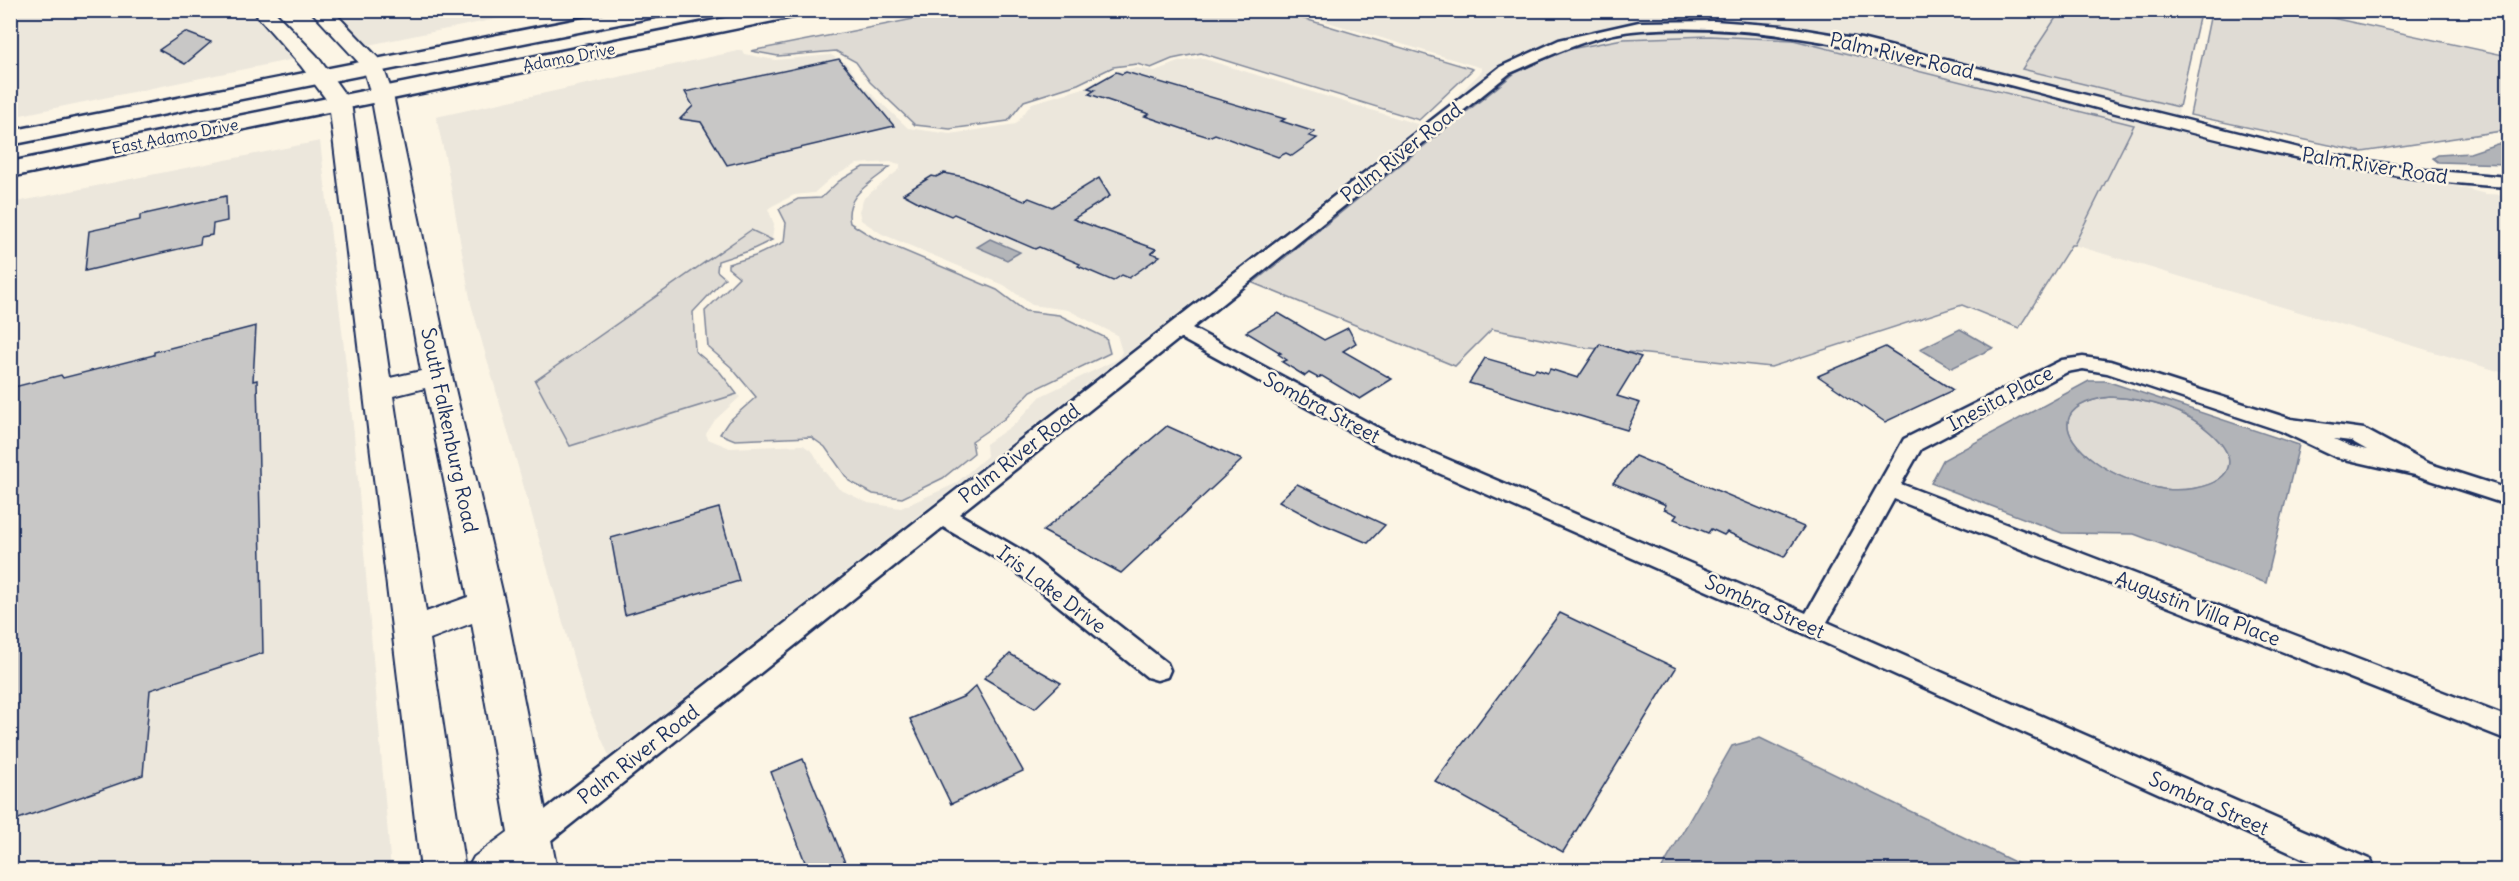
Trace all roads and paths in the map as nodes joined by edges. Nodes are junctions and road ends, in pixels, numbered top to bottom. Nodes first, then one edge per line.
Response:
1 (262, 10) edge
2 (320, 10) edge
3 (659, 10) edge
4 (798, 10) edge
5 (2501, 10) edge
6 (2508, 12) edge
7 (373, 66) junction
8 (322, 77) junction
9 (382, 95) junction
10 (340, 103) junction
11 (10, 138) edge
12 (10, 170) edge
13 (2508, 182) edge
14 (1178, 328) junction
15 (437, 376) junction
16 (377, 391) junction
17 (1888, 488) junction
18 (2508, 497) edge
19 (941, 515) junction
20 (488, 604) junction
21 (1812, 626) junction
22 (411, 632) junction
23 (1158, 670) dead end
24 (2508, 729) edge
25 (533, 855) edge
26 (443, 870) edge
27 (489, 870) edge
28 (2360, 870) edge

1 - 8 street
2 - 7 street, South Falkenburg Road
3 - 7 main road, Adamo Drive
4 - 9 main road, Adamo Drive
5 - 6 main road
7 - 8 main road, Adamo Drive
7 - 9 street, South Falkenburg Road
8 - 10 street
8 - 11 main road, East Adamo Drive
9 - 10 main road, Adamo Drive
9 - 15 street, South Falkenburg Road
10 - 12 main road, East Adamo Drive
10 - 16 street
13 - 14 street, Palm River Road
14 - 19 street, Palm River Road
14 - 21 street, Sombra Street
15 - 16 street
15 - 20 street, South Falkenburg Road
16 - 22 street
17 - 18 street, Inesita Place
17 - 21 street, Inesita Place
17 - 24 street, Augustin Villa Place
19 - 23 street, Iris Lake Drive
19 - 25 street, Palm River Road
20 - 22 street
20 - 25 street, South Falkenburg Road
21 - 28 street, Sombra Street
22 - 26 street
25 - 27 street, Palm River Road

